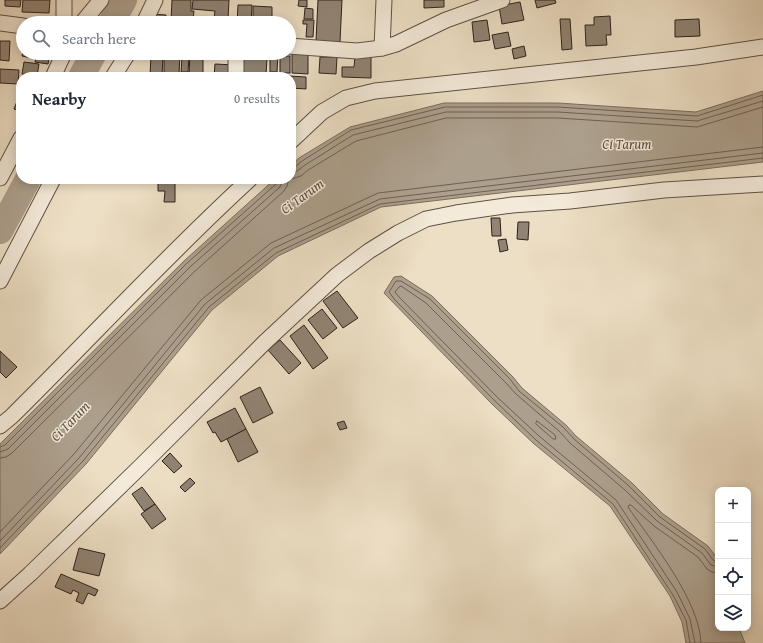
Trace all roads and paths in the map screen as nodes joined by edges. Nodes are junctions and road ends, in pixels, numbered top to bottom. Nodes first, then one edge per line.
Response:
1 (64, 0) edge
2 (100, 0) edge
3 (155, 0) edge
4 (384, 0) edge
5 (502, 0) edge
6 (64, 16) edge
7 (87, 16) edge
8 (147, 16) edge
9 (0, 23) edge
10 (16, 25) edge
11 (296, 46) edge
12 (763, 47) edge
13 (382, 48) junction
14 (61, 60) edge
15 (124, 60) edge
16 (236, 60) edge
17 (55, 72) edge
18 (116, 72) edge
19 (236, 72) edge
20 (296, 136) edge
21 (16, 148) edge
22 (0, 178) edge
23 (50, 184) edge
24 (245, 184) edge
25 (763, 184) edge
26 (0, 281) edge
27 (0, 426) edge
28 (0, 601) edge

1 - 6 street
2 - 7 street
3 - 8 street
4 - 13 street
5 - 13 street
9 - 10 street
11 - 13 street
12 - 20 street
14 - 17 street
15 - 18 street
16 - 19 street
21 - 22 street
23 - 26 street
24 - 27 street
25 - 28 street

